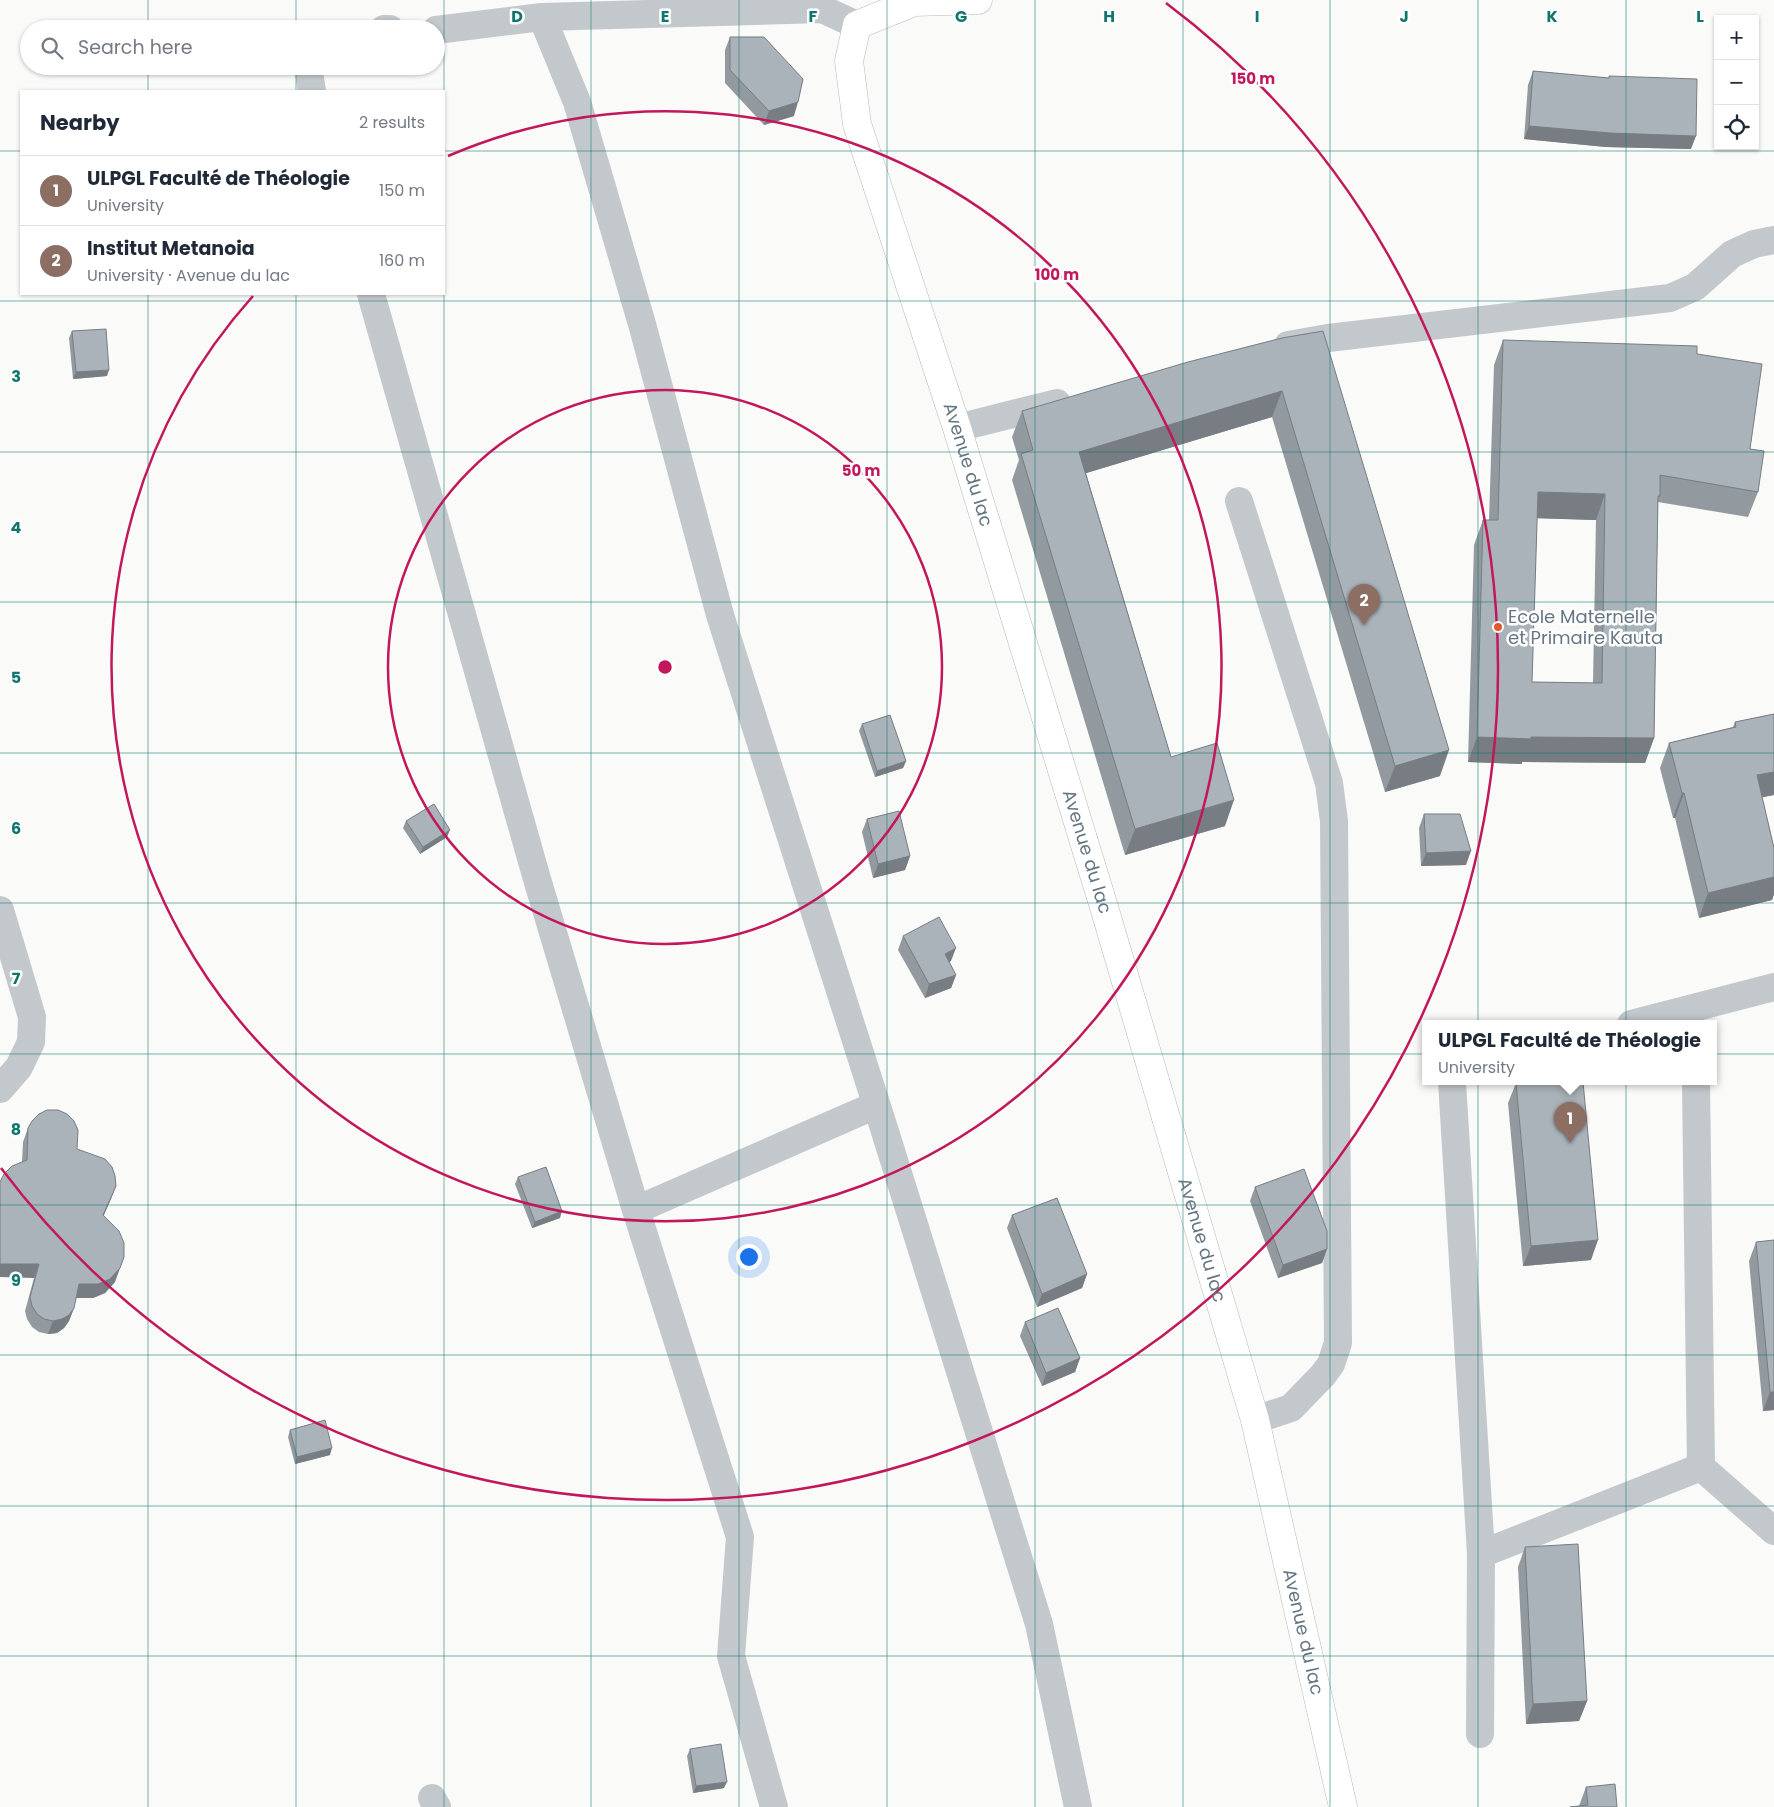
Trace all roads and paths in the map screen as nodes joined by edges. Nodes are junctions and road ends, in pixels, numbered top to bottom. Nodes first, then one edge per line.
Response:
1 (978, 0) edge
2 (822, 4) edge
3 (542, 17) junction
4 (857, 25) junction
5 (445, 29) edge
6 (309, 75) edge
7 (312, 90) edge
8 (1774, 240) edge
9 (372, 295) edge
10 (1260, 351) edge
11 (1077, 398) edge
12 (957, 428) junction
13 (1239, 501) dead end
14 (0, 910) edge
15 (1774, 987) edge
16 (1696, 1016) edge
17 (1664, 1020) edge
18 (1452, 1085) edge
19 (1696, 1085) edge
20 (0, 1089) edge
21 (876, 1105) junction
22 (636, 1210) junction
23 (1255, 1420) junction
24 (1701, 1467) junction
25 (1774, 1531) edge
26 (1481, 1554) junction
27 (1480, 1734) dead end
28 (774, 1807) edge
29 (1078, 1807) edge
30 (1343, 1807) edge

1 - 4 main road
2 - 3 street
2 - 4 street
3 - 5 street
3 - 21 street
4 - 12 main road, Avenue du lac
6 - 7 street
8 - 10 street
9 - 22 street
11 - 12 street
12 - 23 main road, Avenue du lac
13 - 23 street
14 - 20 street
15 - 16 street
16 - 17 street
18 - 26 street
19 - 24 street
21 - 22 street
21 - 29 street
22 - 28 street
23 - 30 main road, Avenue du lac
24 - 25 street
24 - 26 street
26 - 27 street

